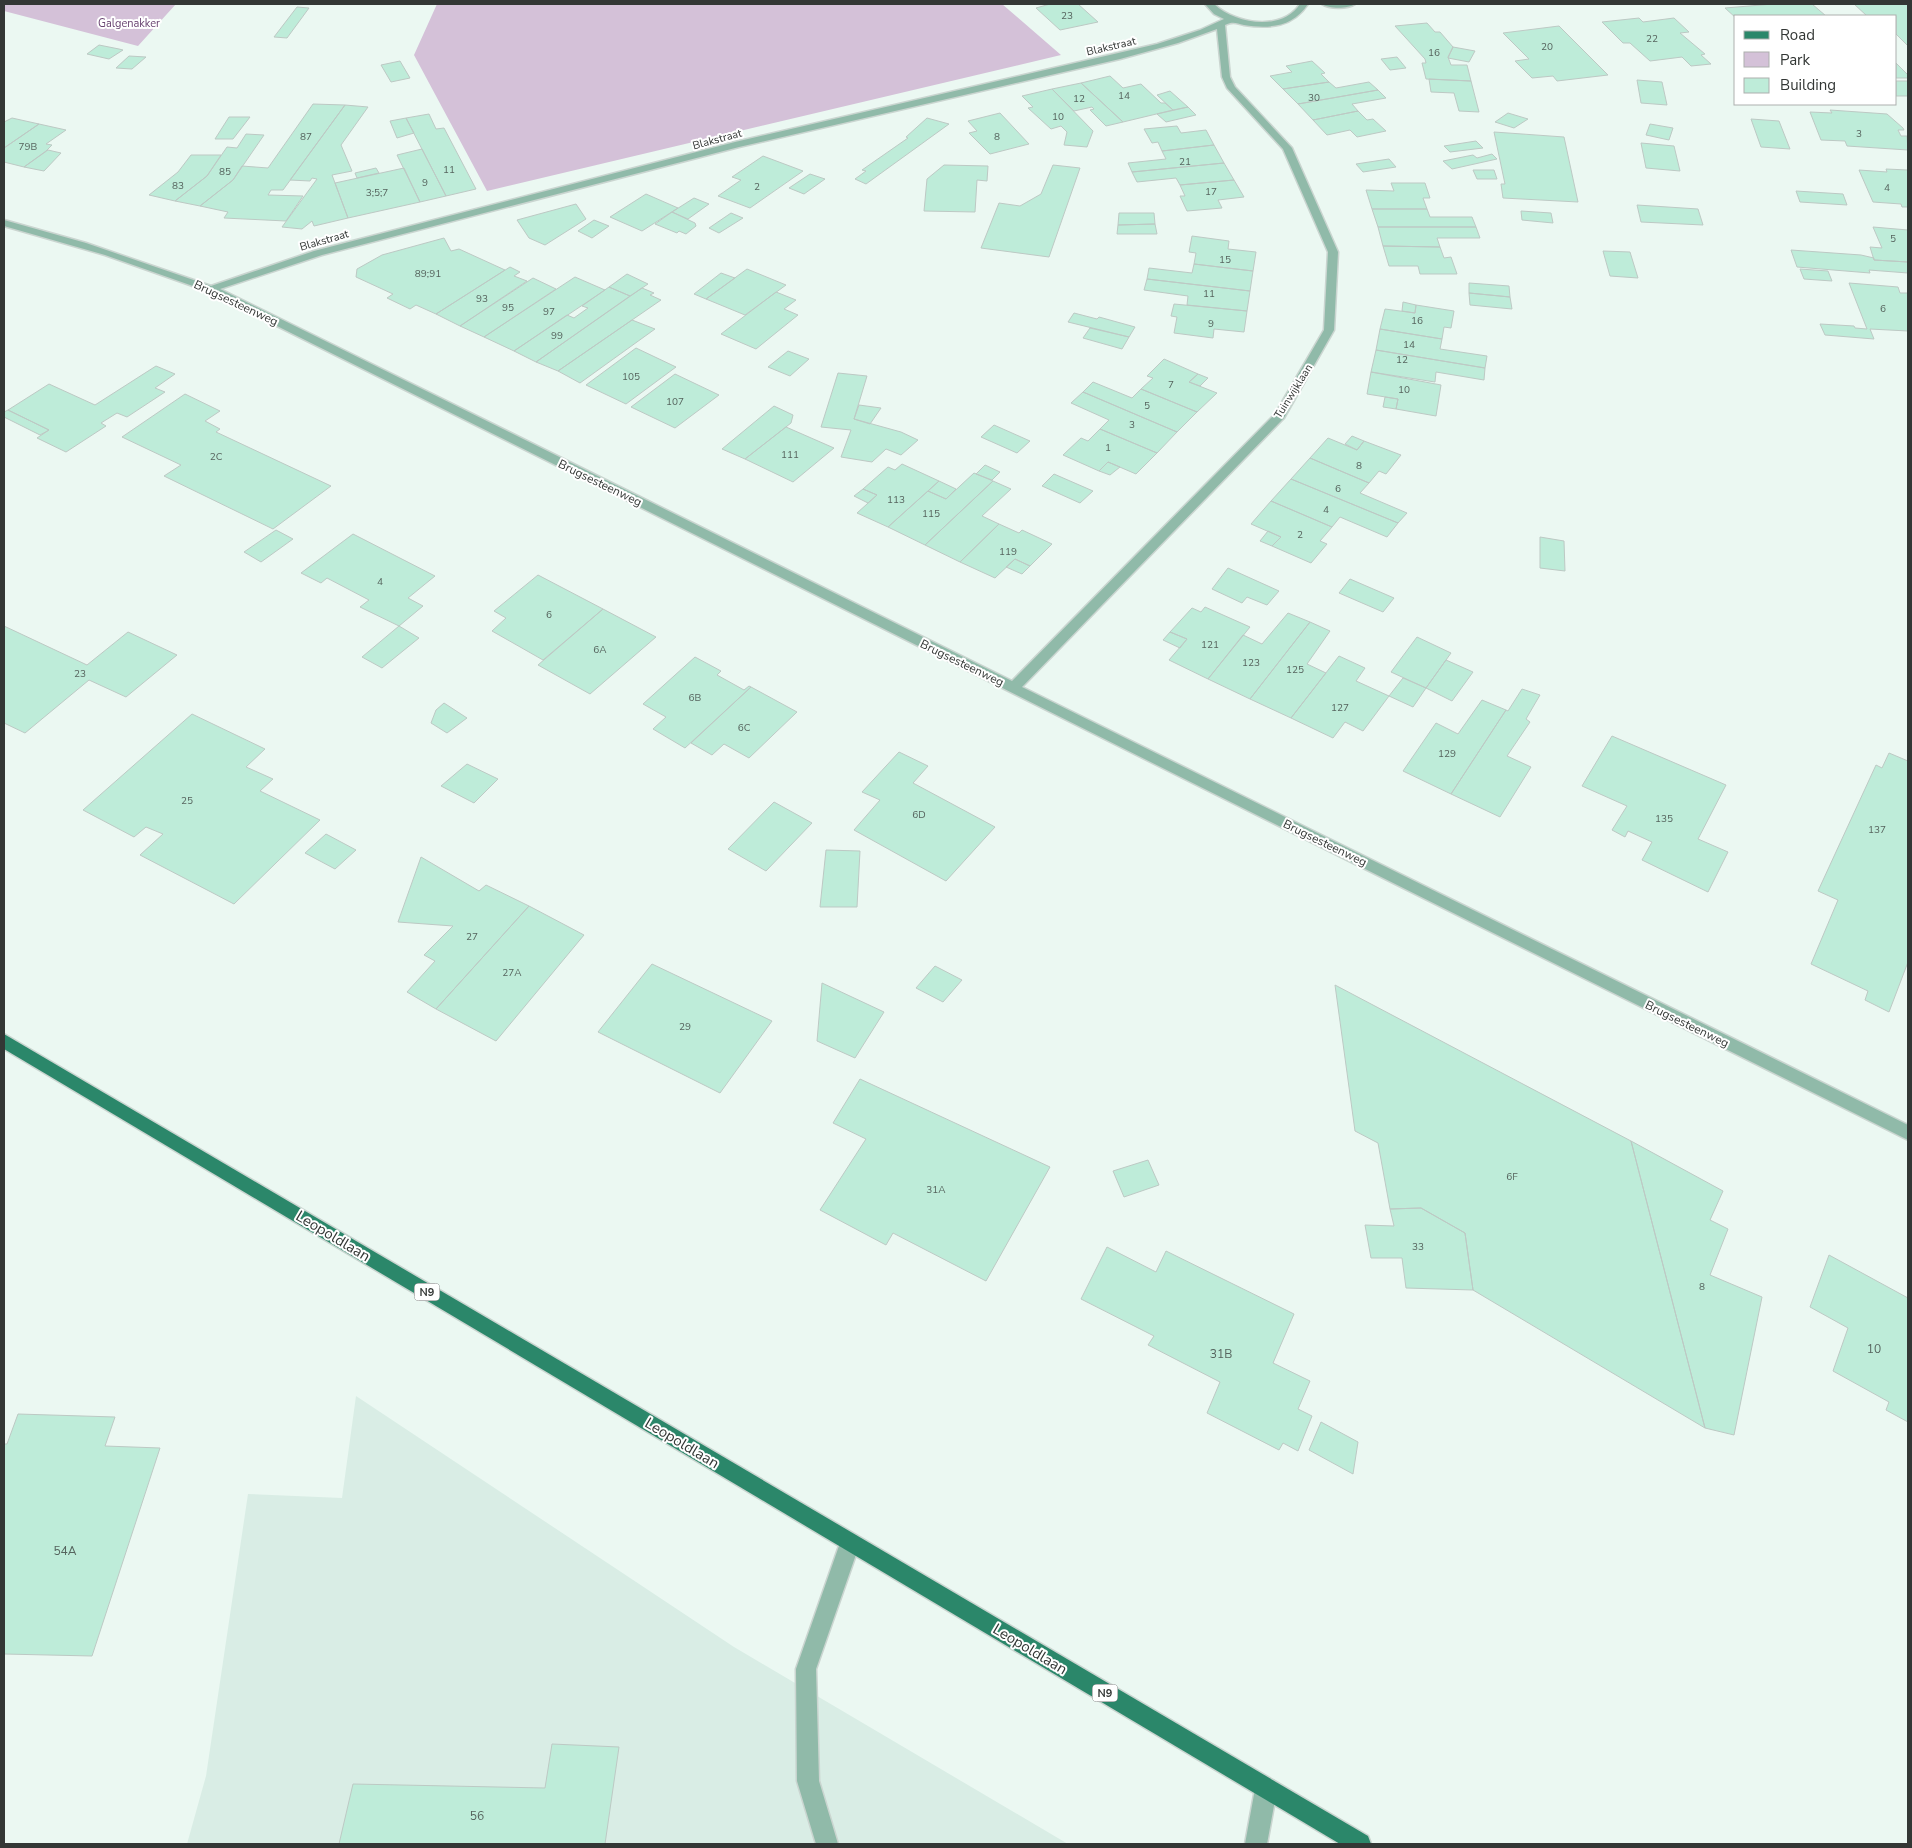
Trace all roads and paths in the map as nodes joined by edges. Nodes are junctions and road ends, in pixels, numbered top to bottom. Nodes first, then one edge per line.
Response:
1 (1209, 4) edge
2 (1304, 4) edge
3 (1326, 4) edge
4 (1351, 4) edge
5 (1225, 22) junction
6 (4, 223) edge
7 (211, 289) junction
8 (1013, 688) junction
9 (4, 1041) edge
10 (1908, 1134) edge
11 (850, 1542) junction
12 (1266, 1789) junction
13 (827, 1844) edge
14 (1256, 1844) edge
15 (1360, 1844) edge

1 - 5 street
2 - 5 street
3 - 4 street
5 - 7 street, Blakstraat
5 - 8 street, Tuinwijklaan
6 - 7 street, Brugsesteenweg
7 - 8 street, Brugsesteenweg
8 - 10 street, Brugsesteenweg
9 - 11 main road, Leopoldlaan / N9
11 - 12 main road, Leopoldlaan / N9
11 - 13 street
12 - 14 street
12 - 15 main road, Leopoldlaan / N9

